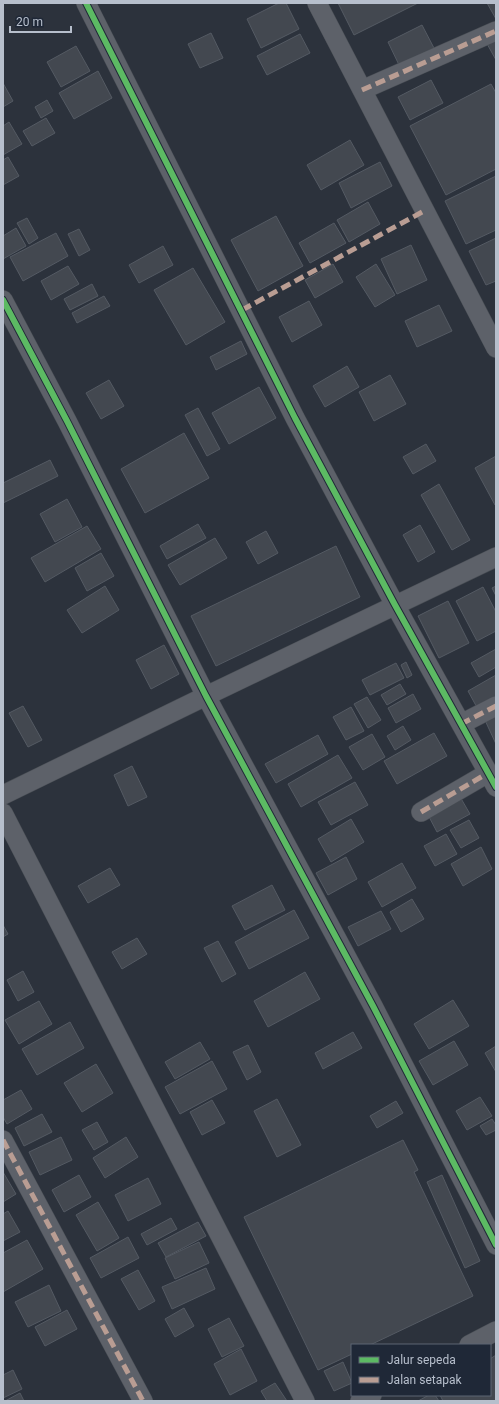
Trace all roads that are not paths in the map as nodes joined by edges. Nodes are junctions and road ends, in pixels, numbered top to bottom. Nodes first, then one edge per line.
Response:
1 (86, 3) edge
2 (317, 3) edge
3 (496, 31) edge
4 (362, 90) junction
5 (3, 300) edge
6 (496, 348) edge
7 (496, 557) edge
8 (395, 605) junction
9 (206, 696) junction
10 (496, 706) edge
11 (462, 724) junction
12 (492, 780) edge
13 (3, 795) edge
14 (421, 812) dead end
15 (3, 813) edge
16 (3, 1140) edge
17 (496, 1244) edge
18 (496, 1331) edge
19 (471, 1344) edge
20 (370, 1396) edge
21 (143, 1401) edge
22 (305, 1401) edge
23 (360, 1401) edge

1 - 8 street
2 - 4 street
3 - 4 street
4 - 6 street
5 - 9 street
7 - 8 street
8 - 9 street
8 - 11 street
9 - 13 street
9 - 17 street
10 - 11 street
11 - 12 street
12 - 14 street
15 - 22 street
16 - 21 street
18 - 19 street
20 - 23 street

